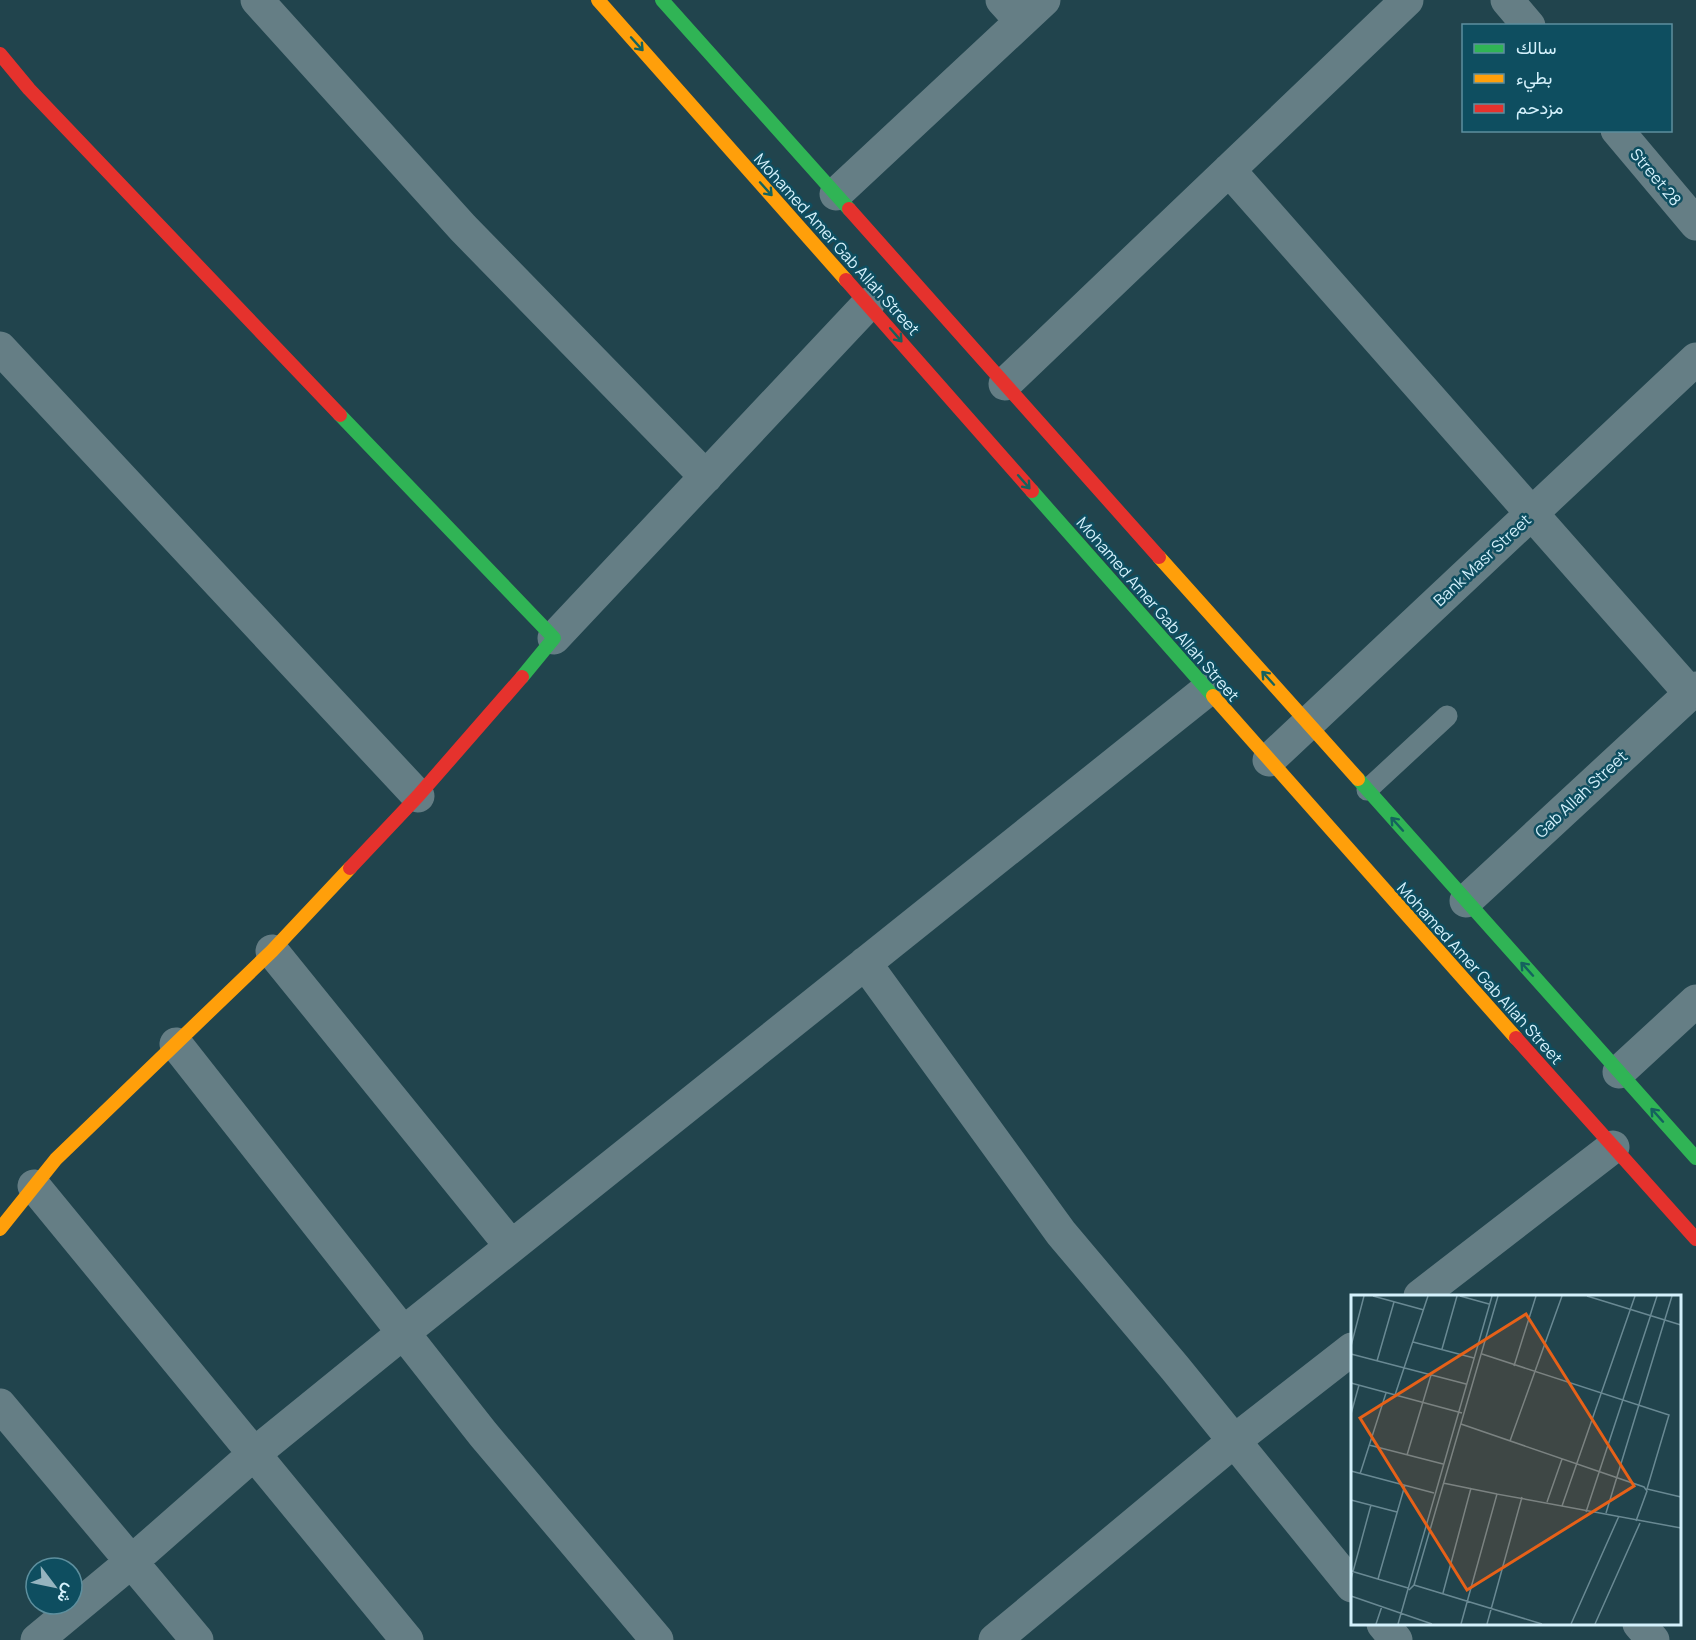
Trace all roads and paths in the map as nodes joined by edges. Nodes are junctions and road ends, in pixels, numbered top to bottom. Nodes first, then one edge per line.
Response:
1 (257, 0) edge
2 (598, 0) edge
3 (663, 0) edge
4 (1407, 0) edge
5 (1507, 0) edge
6 (1022, 7) edge
7 (1526, 24) edge
8 (0, 54) edge
9 (1619, 132) edge
10 (1229, 170) junction
11 (836, 194) junction
12 (1696, 224) edge
13 (868, 303) junction
14 (0, 348) edge
15 (1696, 359) edge
16 (1005, 384) junction
17 (706, 477) junction
18 (1532, 513) junction
19 (554, 638) junction
20 (1207, 690) junction
21 (1693, 691) edge
22 (1447, 716) dead end
23 (1308, 723) junction
24 (1269, 760) junction
25 (1367, 790) junction
26 (418, 796) junction
27 (1466, 901) junction
28 (272, 951) junction
29 (865, 963) junction
30 (1696, 1001) edge
31 (176, 1044) junction
32 (1619, 1072) junction
33 (1613, 1147) junction
34 (1696, 1158) edge
35 (34, 1186) junction
36 (0, 1230) edge
37 (1696, 1239) edge
38 (511, 1246) junction
39 (1421, 1295) edge
40 (403, 1332) junction
41 (1351, 1351) edge
42 (0, 1405) edge
43 (1234, 1441) junction
44 (254, 1454) junction
45 (131, 1562) junction
46 (1351, 1584) edge
47 (1385, 1625) edge
48 (1641, 1625) edge
49 (37, 1640) edge
50 (197, 1640) edge
51 (407, 1640) edge
52 (657, 1640) edge
53 (995, 1640) edge
54 (1396, 1640) edge
55 (1653, 1640) edge

1 - 17 street
2 -> 13 street, Mohamed Amer Gab Allah Street
3 - 11 street, Mohamed Amer Gab Allah Street
4 - 10 street
5 - 7 street
6 - 11 street
8 - 19 street
9 - 12 street, Street 28
10 - 16 street
10 - 18 street
11 - 16 street, Mohamed Amer Gab Allah Street
13 - 17 street
13 -> 20 street, Mohamed Amer Gab Allah Street
14 - 26 street
15 - 18 street, Bank Masr Street
23 -> 16 street, Mohamed Amer Gab Allah Street
17 - 19 street
18 - 21 street
18 - 23 street, Bank Masr Street
19 - 26 street
20 - 24 street, Mohamed Amer Gab Allah Street
20 - 29 street
21 - 27 street, Gab Allah Street
22 - 25 lane
23 - 24 street, Bank Masr Street
23 - 25 street, Mohamed Amer Gab Allah Street
24 - 33 street, Mohamed Amer Gab Allah Street
27 -> 25 street, Mohamed Amer Gab Allah Street
26 - 28 street
32 -> 27 street, Mohamed Amer Gab Allah Street
28 - 31 street
28 - 38 street
29 - 38 street
29 - 43 street
30 - 32 street
31 - 35 street
31 - 40 street
34 -> 32 street, Mohamed Amer Gab Allah Street
33 - 37 street, Mohamed Amer Gab Allah Street
33 - 39 street
35 - 36 street
35 - 44 street
38 - 40 street
40 - 44 street
40 - 52 street
41 - 43 street
42 - 45 street
43 - 46 street
43 - 53 street
44 - 45 street
44 - 51 street
45 - 49 street
45 - 50 street
47 - 54 street
48 - 55 street

